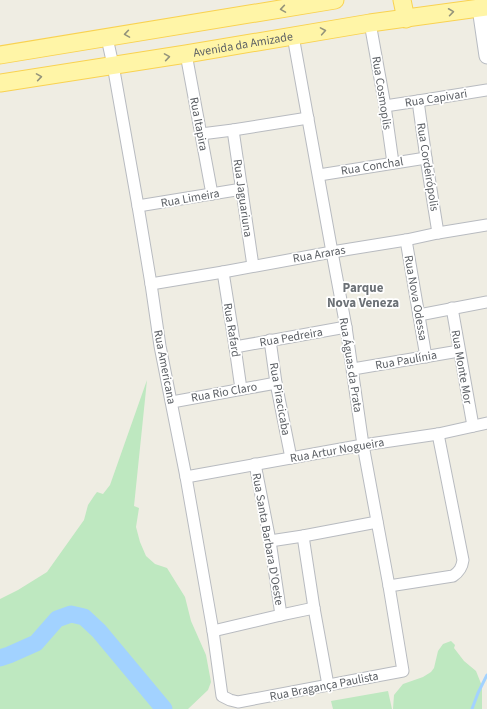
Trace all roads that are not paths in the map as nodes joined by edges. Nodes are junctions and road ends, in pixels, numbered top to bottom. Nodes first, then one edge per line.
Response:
1 (335, 0) edge
2 (402, 0) edge
3 (316, 2) edge
4 (483, 8) edge
5 (406, 19) junction
6 (370, 23) junction
7 (293, 36) junction
8 (107, 38) junction
9 (186, 54) junction
10 (0, 55) edge
11 (487, 56) edge
12 (113, 65) junction
13 (0, 83) edge
14 (487, 90) edge
15 (418, 101) junction
16 (384, 106) junction
17 (308, 118) junction
18 (233, 130) junction
19 (201, 134) junction
20 (426, 158) junction
21 (393, 164) junction
22 (319, 175) junction
23 (242, 189) junction
24 (212, 194) junction
25 (138, 206) junction
26 (487, 225) edge
27 (438, 233) junction
28 (406, 240) junction
29 (332, 252) junction
30 (253, 266) junction
31 (223, 272) junction
32 (151, 284) junction
33 (487, 302) edge
34 (452, 308) junction
35 (419, 315) junction
36 (346, 328) junction
37 (270, 340) junction
38 (235, 347) junction
39 (459, 351) junction
40 (426, 357) junction
41 (353, 369) junction
42 (276, 384) junction
43 (241, 389) junction
44 (172, 402) junction
45 (487, 424) edge
46 (473, 426) junction
47 (438, 434) junction
48 (363, 445) junction
49 (291, 458) junction
50 (255, 464) junction
51 (186, 476) junction
52 (378, 522) junction
53 (303, 536) junction
54 (270, 541) junction
55 (389, 586) junction
56 (314, 608) junction
57 (281, 614) junction
58 (213, 631) junction
59 (403, 670) joint
60 (328, 685) junction
61 (222, 696) joint

1 - 3 main road
2 - 5 main road
3 -> 8 main road
5 -> 4 main road, Avenida da Amizade
4 - 11 street
5 - 6 main road, Avenida da Amizade
7 -> 6 main road, Avenida da Amizade
6 - 16 street, Rua Cosmoplis
7 - 9 main road, Avenida da Amizade
7 - 17 street, Rua Águas da Prata
8 - 10 main road
8 - 12 street, Rua Americana
12 -> 9 main road, Avenida da Amizade
9 - 19 street, Rua Itapira
13 -> 12 main road, Avenida da Amizade
12 - 25 street, Rua Americana
14 - 15 street, Rua Capivari
15 - 16 street, Rua Capivari
15 - 20 street, Rua Cordeirópolis
16 - 21 street, Rua Cosmoplis
17 - 18 street
17 - 22 street, Rua Águas da Prata
18 - 19 street
18 - 23 street, Rua Jaguariuna
19 - 24 street, Rua Itapira
20 - 21 street, Rua Conchal
20 - 27 street, Rua Cordeirópolis
21 - 22 street, Rua Conchal
22 - 29 street, Rua Águas da Prata
23 - 24 street, Rua Limeira
23 - 30 street, Rua Jaguariuna
24 - 25 street, Rua Limeira
25 - 32 street, Rua Americana
26 - 27 street, Rua Araras
27 - 28 street, Rua Araras
28 - 29 street, Rua Araras
28 - 35 street, Rua Nova Odessa
29 - 30 street, Rua Araras
29 - 36 street, Rua Águas da Prata
30 - 31 street, Rua Araras
31 - 32 street, Rua Araras
31 - 38 street, Rua Rafard
32 - 44 street, Rua Americana
33 - 34 street
34 - 35 street
34 - 39 street, Rua Monte Mor
35 - 40 street, Rua Nova Odessa
36 - 37 street, Rua Pedreira
36 - 41 street, Rua Águas da Prata
37 - 38 street, Rua Pedreira
37 - 42 street, Rua Piracicaba
38 - 43 street, Rua Rafard
39 - 40 street, Rua Paulínia
39 - 46 street, Rua Monte Mor
40 - 41 street, Rua Paulínia
41 - 48 street, Rua Águas da Prata
42 - 43 street, Rua Rio Claro
42 - 49 street, Rua Piracicaba
43 - 44 street, Rua Rio Claro
44 - 51 street, Rua Americana
45 - 46 street, Rua Artur Nogueira
46 - 47 street, Rua Artur Nogueira
47 - 48 street, Rua Artur Nogueira
47 - 55 street
48 - 49 street, Rua Artur Nogueira
48 - 52 street, Rua Águas da Prata
49 - 50 street, Rua Artur Nogueira
50 - 51 street, Rua Artur Nogueira
50 - 54 street, Rua Santa Barbara D'Oeste
51 - 58 street, Rua Americana
52 - 53 street
52 - 55 street, Rua Águas da Prata
53 - 54 street
53 - 56 street
54 - 57 street, Rua Santa Barbara D'Oeste
55 - 59 street, Rua Águas da Prata
56 - 57 street
56 - 60 street
57 - 58 street
58 - 61 street, Rua Americana
59 - 60 street, Rua Bragança Paulista
60 - 61 street, Rua Bragança Paulista

